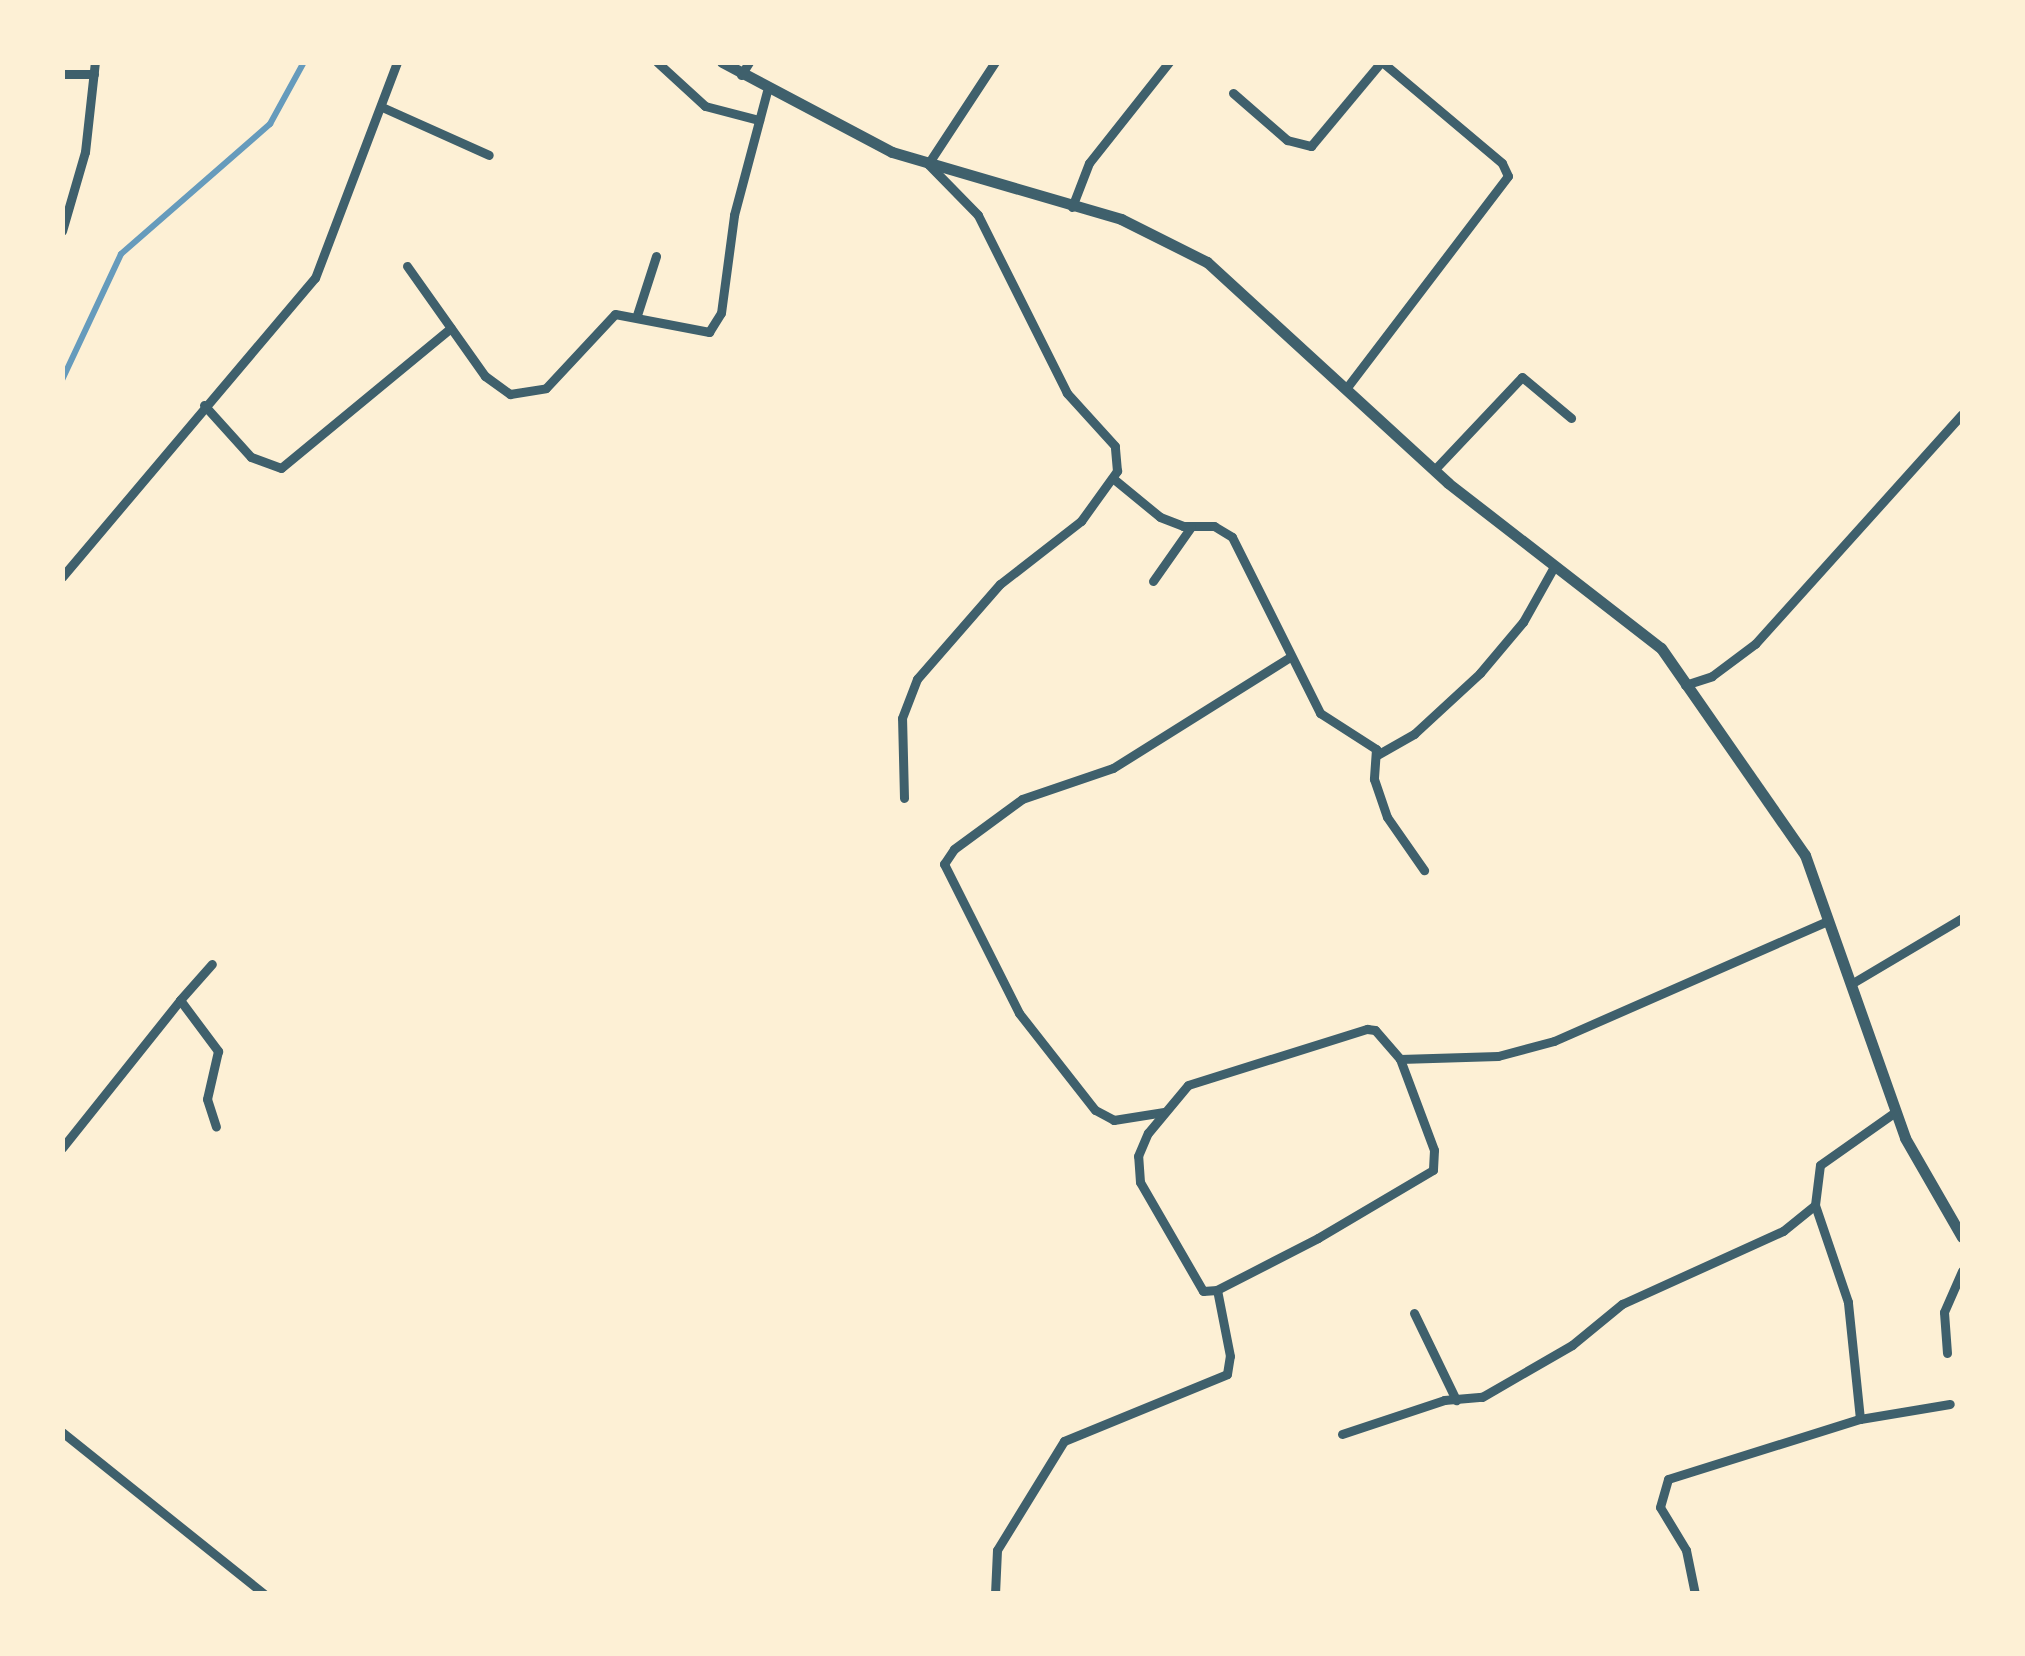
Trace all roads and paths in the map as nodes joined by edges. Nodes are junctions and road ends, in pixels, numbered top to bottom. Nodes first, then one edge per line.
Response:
1 (398, 62) edge
2 (657, 62) edge
3 (722, 62) edge
4 (749, 62) edge
5 (995, 62) edge
6 (1169, 62) edge
7 (1381, 62) edge
8 (95, 68) edge
9 (62, 74) edge
10 (741, 76) junction
11 (766, 91) junction
12 (1233, 93) dead end
13 (382, 107) junction
14 (759, 120) junction
15 (489, 155) dead end
16 (928, 164) junction
17 (1072, 210) junction
18 (62, 232) edge
19 (656, 256) dead end
20 (408, 266) dead end
21 (637, 315) junction
22 (451, 328) junction
23 (1348, 386) junction
24 (204, 405) junction
25 (1962, 414) edge
26 (1571, 418) dead end
27 (1436, 468) junction
28 (1115, 480) junction
29 (1191, 527) junction
30 (1556, 565) junction
31 (62, 577) edge
32 (1153, 582) dead end
33 (1290, 657) junction
34 (1686, 685) junction
35 (1378, 755) junction
36 (904, 798) dead end
37 (1424, 870) dead end
38 (1962, 918) edge
39 (1828, 921) junction
40 (212, 964) dead end
41 (1851, 984) junction
42 (180, 1000) junction
43 (1400, 1060) junction
44 (1164, 1112) junction
45 (1895, 1112) junction
46 (216, 1127) dead end
47 (62, 1148) edge
48 (1815, 1204) junction
49 (1962, 1237) edge
50 (1962, 1272) edge
51 (1217, 1290) junction
52 (1414, 1313) dead end
53 (1947, 1353) dead end
54 (1456, 1400) junction
55 (1950, 1404) dead end
56 (1860, 1420) junction
57 (62, 1432) edge
58 (1342, 1434) dead end
59 (264, 1594) edge
60 (995, 1594) edge
61 (1695, 1594) edge

1 - 13 street
2 - 14 street
3 - 10 street
4 - 10 street
5 - 16 street
6 - 17 street
7 - 12 street
7 - 23 street
8 - 9 street
8 - 18 street
10 - 11 street
11 - 14 street
11 - 16 street
13 - 15 street
13 - 24 street
14 - 21 street
16 - 17 street
16 - 28 street
17 - 23 street
19 - 21 street
20 - 22 street
21 - 22 street
22 - 24 street
23 - 27 street
24 - 31 street
25 - 34 street
26 - 27 street
27 - 30 street
28 - 29 street
28 - 36 street
29 - 32 street
29 - 33 street
30 - 34 street
30 - 35 street
33 - 35 street
33 - 44 street
34 - 39 street
35 - 37 street
38 - 41 street
39 - 41 street
39 - 43 street
40 - 42 street
41 - 45 street
42 - 46 street
42 - 47 street
43 - 44 street
43 - 51 street
44 - 51 street
45 - 48 street
45 - 49 street
48 - 54 street
48 - 56 street
50 - 53 street
51 - 60 street
52 - 54 street
54 - 58 street
55 - 56 street
56 - 61 street
57 - 59 street

